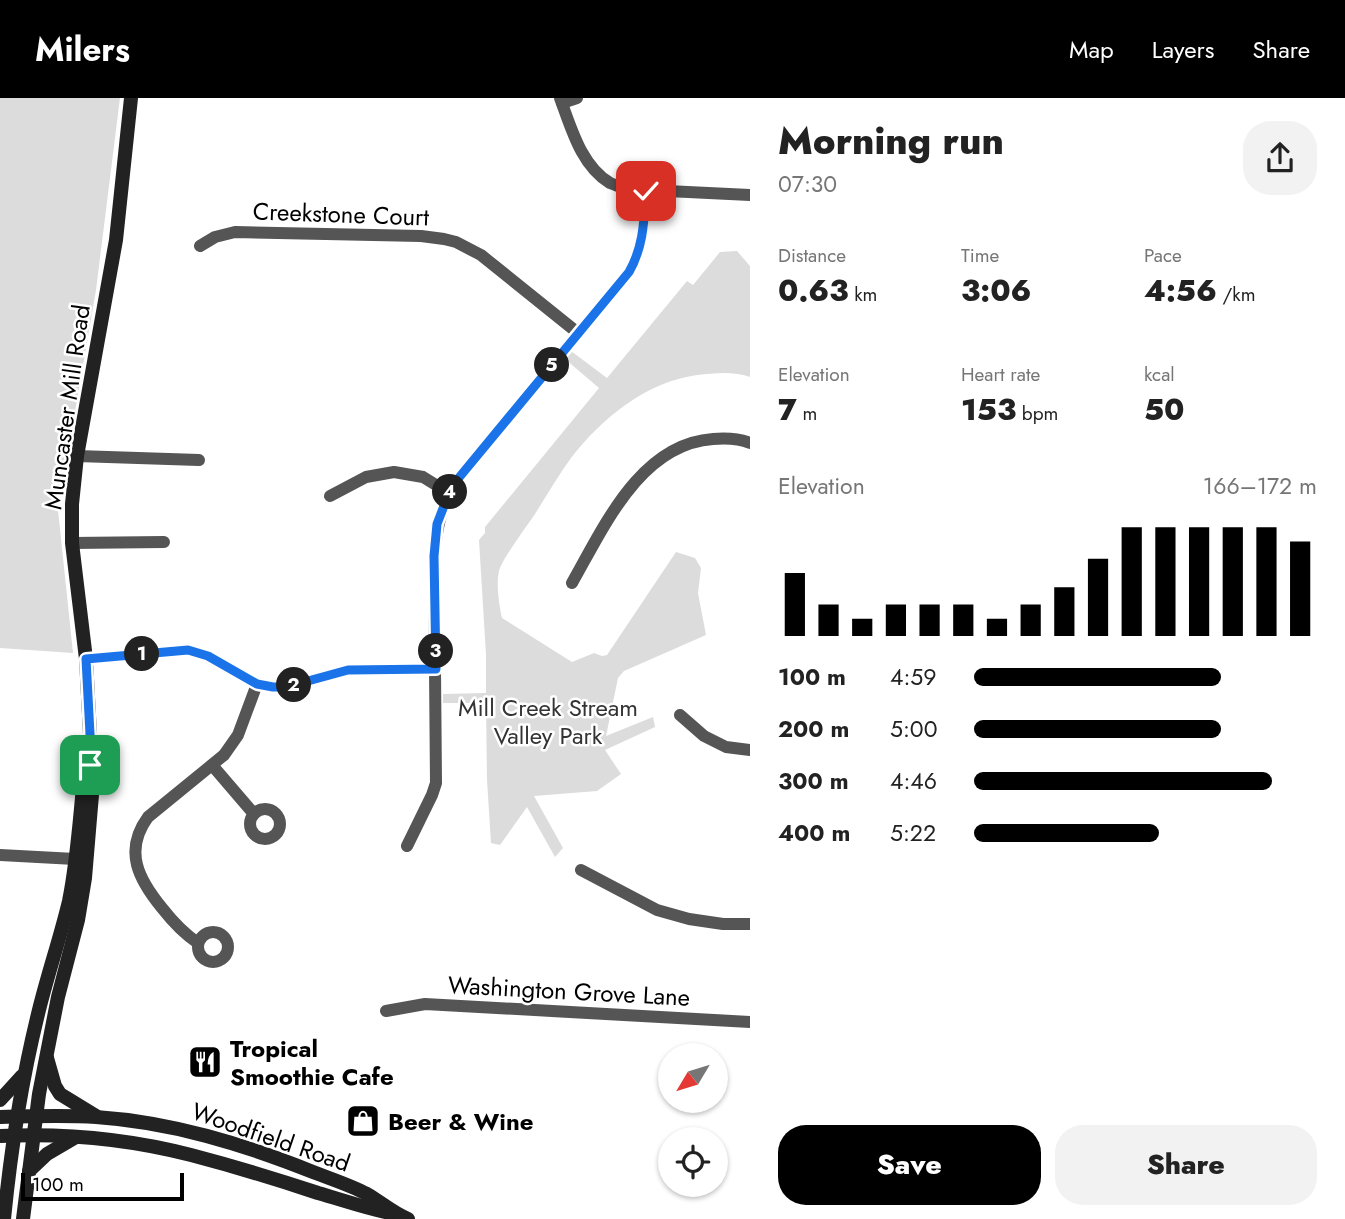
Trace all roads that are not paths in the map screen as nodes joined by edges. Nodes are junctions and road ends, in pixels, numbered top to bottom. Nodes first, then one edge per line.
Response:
1 (131, 98) edge
2 (577, 98) edge
3 (561, 101) edge
4 (646, 191) junction
5 (750, 195) edge
6 (200, 246) dead end
7 (578, 333) junction
8 (750, 443) edge
9 (77, 457) junction
10 (200, 460) dead end
11 (449, 493) junction
12 (330, 496) dead end
13 (164, 542) dead end
14 (72, 543) junction
15 (572, 583) dead end
16 (86, 659) junction
17 (436, 669) junction
18 (257, 684) junction
19 (680, 715) dead end
20 (750, 750) edge
21 (90, 765) junction
22 (212, 765) junction
23 (254, 814) dead end
24 (407, 846) dead end
25 (0, 855) edge
26 (75, 859) junction
27 (581, 870) dead end
28 (750, 924) edge
29 (198, 943) dead end
30 (386, 1012) dead end
31 (750, 1022) edge
32 (46, 1055) junction
33 (23, 1075) junction
34 (0, 1100) edge
35 (36, 1116) junction
36 (0, 1117) edge
37 (16, 1117) junction
38 (97, 1117) junction
39 (6, 1135) edge
40 (33, 1135) junction
41 (76, 1137) junction
42 (0, 1167) edge
43 (29, 1171) junction
44 (7, 1186) junction
45 (401, 1216) edge
46 (4, 1219) edge
47 (23, 1219) edge

1 - 9 main road, Muncaster Mill Road
2 - 3 street
3 - 4 street
4 - 5 street
4 - 7 street
6 - 7 street, Creekstone Court
7 - 11 street
8 - 15 street
9 - 10 street
9 - 14 main road, Muncaster Mill Road
11 - 12 street
11 - 17 street
13 - 14 street
14 - 16 main road, Muncaster Mill Road
16 - 18 street
16 - 21 main road, Muncaster Mill Road
17 - 18 street
17 - 24 street
18 - 22 street
19 - 20 street
21 - 26 main road, Muncaster Mill Road
21 - 32 main road, Muncaster Mill Road
22 - 23 street
22 - 29 street
25 - 26 street
26 - 33 main road, Muncaster Mill Road
27 - 28 street
30 - 31 street, Washington Grove Lane
32 - 35 main road, Muncaster Mill Road
32 - 38 main road
33 - 34 main road
33 - 37 main road, Muncaster Mill Road
35 - 37 main road, Woodfield Road
35 - 38 main road, Woodfield Road
35 - 40 main road, Muncaster Mill Road
36 - 37 main road, Woodfield Road
37 - 39 main road, Muncaster Mill Road
38 - 45 main road, Woodfield Road
39 - 40 main road, Woodfield Road
39 - 44 main road, Muncaster Mill Road
40 - 41 main road, Woodfield Road
40 - 43 main road, Muncaster Mill Road
41 - 43 main road
41 - 45 main road, Woodfield Road
42 - 44 main road
43 - 47 main road, Muncaster Mill Road
44 - 46 main road, Muncaster Mill Road

